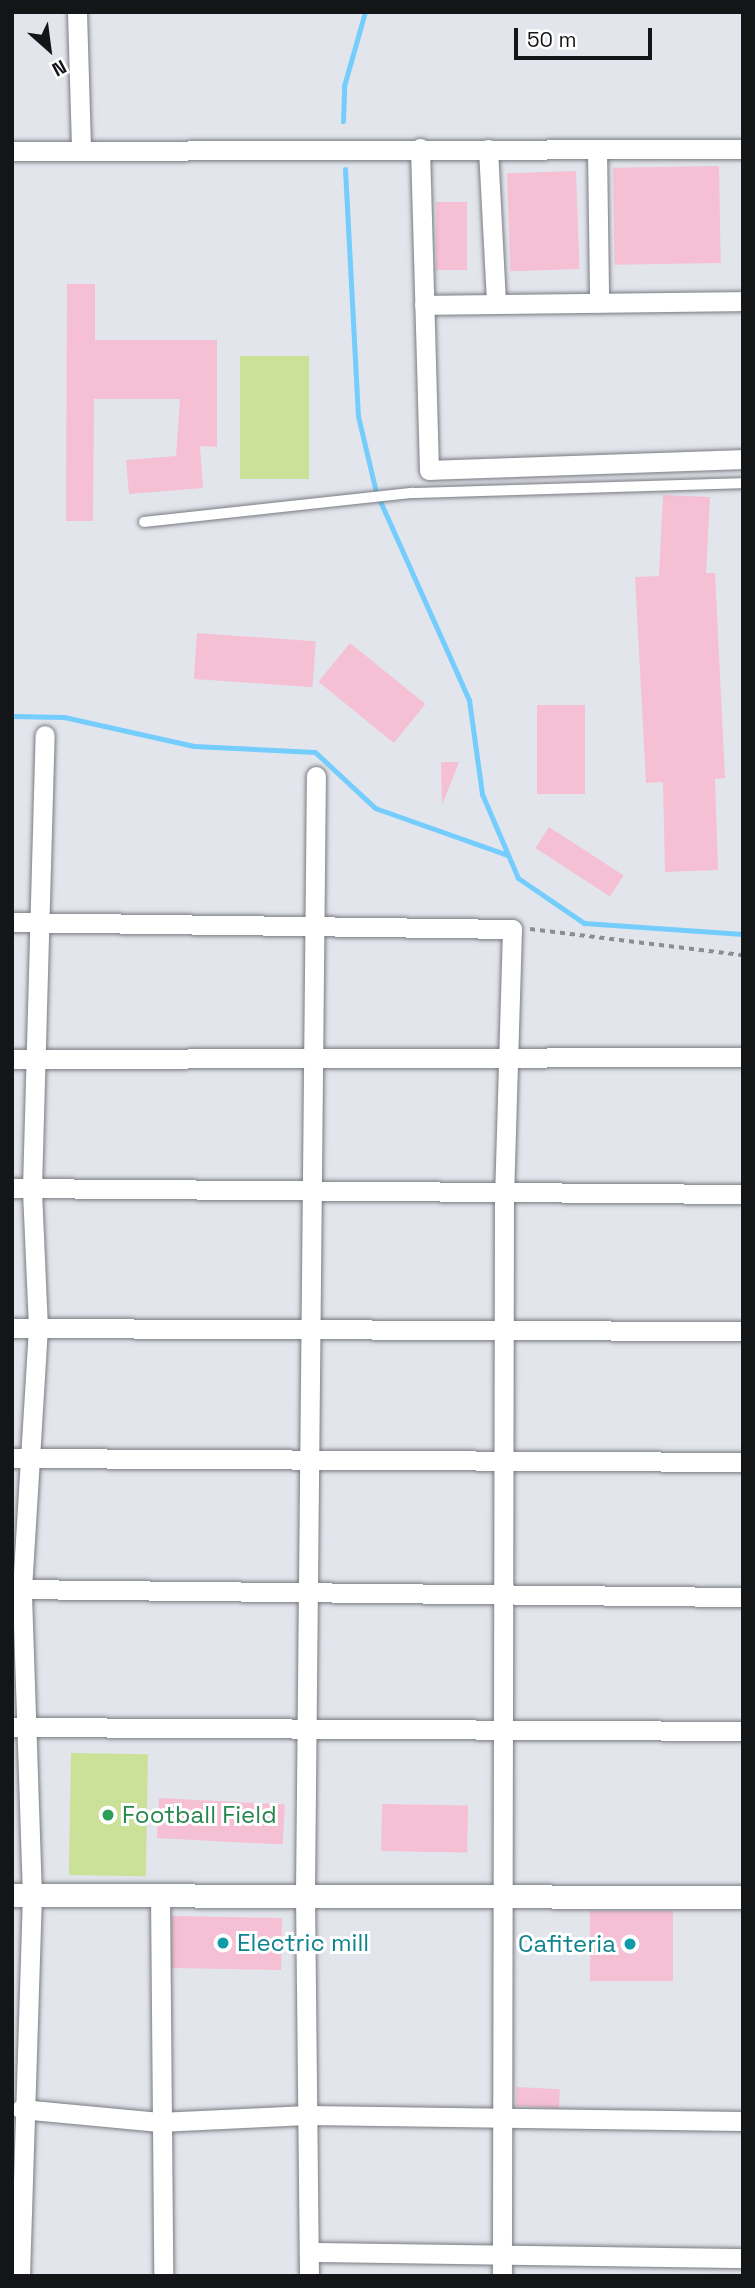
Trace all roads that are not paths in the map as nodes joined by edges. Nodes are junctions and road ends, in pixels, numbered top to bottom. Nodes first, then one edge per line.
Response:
1 (78, 12) edge
2 (81, 147) junction
3 (420, 148) junction
4 (488, 149) junction
5 (597, 149) junction
6 (743, 149) edge
7 (12, 151) edge
8 (599, 300) junction
9 (743, 301) edge
10 (496, 303) junction
11 (424, 305) junction
12 (743, 459) edge
13 (743, 483) edge
14 (144, 522) dead end
15 (45, 735) dead end
16 (316, 776) dead end
17 (12, 922) edge
18 (40, 923) junction
19 (318, 926) junction
20 (743, 1057) edge
21 (505, 1058) junction
22 (12, 1059) edge
23 (38, 1059) junction
24 (313, 1059) junction
25 (12, 1188) edge
26 (32, 1188) junction
27 (311, 1191) junction
28 (504, 1192) junction
29 (743, 1194) edge
30 (12, 1328) edge
31 (38, 1328) junction
32 (309, 1328) junction
33 (506, 1329) junction
34 (743, 1331) edge
35 (19, 1458) edge
36 (311, 1461) junction
37 (507, 1461) junction
38 (743, 1462) edge
39 (17, 1589) edge
40 (308, 1592) junction
41 (504, 1594) junction
42 (743, 1597) edge
43 (21, 1727) edge
44 (307, 1729) junction
45 (743, 1731) edge
46 (502, 1733) junction
47 (305, 1892) junction
48 (160, 1895) junction
49 (22, 1896) edge
50 (500, 1897) junction
51 (743, 1897) edge
52 (21, 2109) junction
53 (307, 2115) junction
54 (501, 2118) junction
55 (743, 2121) edge
56 (159, 2122) junction
57 (501, 2251) junction
58 (309, 2252) junction
59 (743, 2258) edge
60 (20, 2276) edge
61 (163, 2276) edge
62 (309, 2276) edge
63 (502, 2276) edge

1 - 2 street
2 - 3 street
2 - 7 street
3 - 4 street
3 - 11 street
4 - 5 street
4 - 10 street
5 - 6 street
5 - 8 street
8 - 9 street
8 - 10 street
10 - 11 street
11 - 12 street
13 - 14 lane
15 - 18 street
16 - 19 street
17 - 18 street
18 - 19 street
18 - 23 street
19 - 21 street
19 - 24 street
20 - 21 street
21 - 24 street
21 - 28 street
22 - 23 street
23 - 24 street
23 - 26 street
24 - 27 street
25 - 26 street
26 - 27 street
26 - 31 street
27 - 28 street
27 - 32 street
28 - 29 street
28 - 33 street
30 - 31 street
31 - 32 street
31 - 35 street
32 - 33 street
32 - 36 street
33 - 34 street
33 - 37 street
35 - 36 street
35 - 39 street
36 - 37 street
36 - 40 street
37 - 38 street
37 - 41 street
39 - 40 street
39 - 43 street
40 - 41 street
40 - 44 street
41 - 42 street
41 - 46 street
43 - 44 street
43 - 49 street
44 - 46 street
44 - 47 street
45 - 46 street
46 - 50 street
47 - 48 street
47 - 50 street
47 - 53 street
48 - 49 street
48 - 56 street
49 - 52 street
50 - 51 street
50 - 54 street
52 - 56 street
52 - 60 street
53 - 54 street
53 - 56 street
53 - 58 street
54 - 55 street
54 - 57 street
56 - 61 street
57 - 58 street
57 - 59 street
57 - 63 street
58 - 62 street

